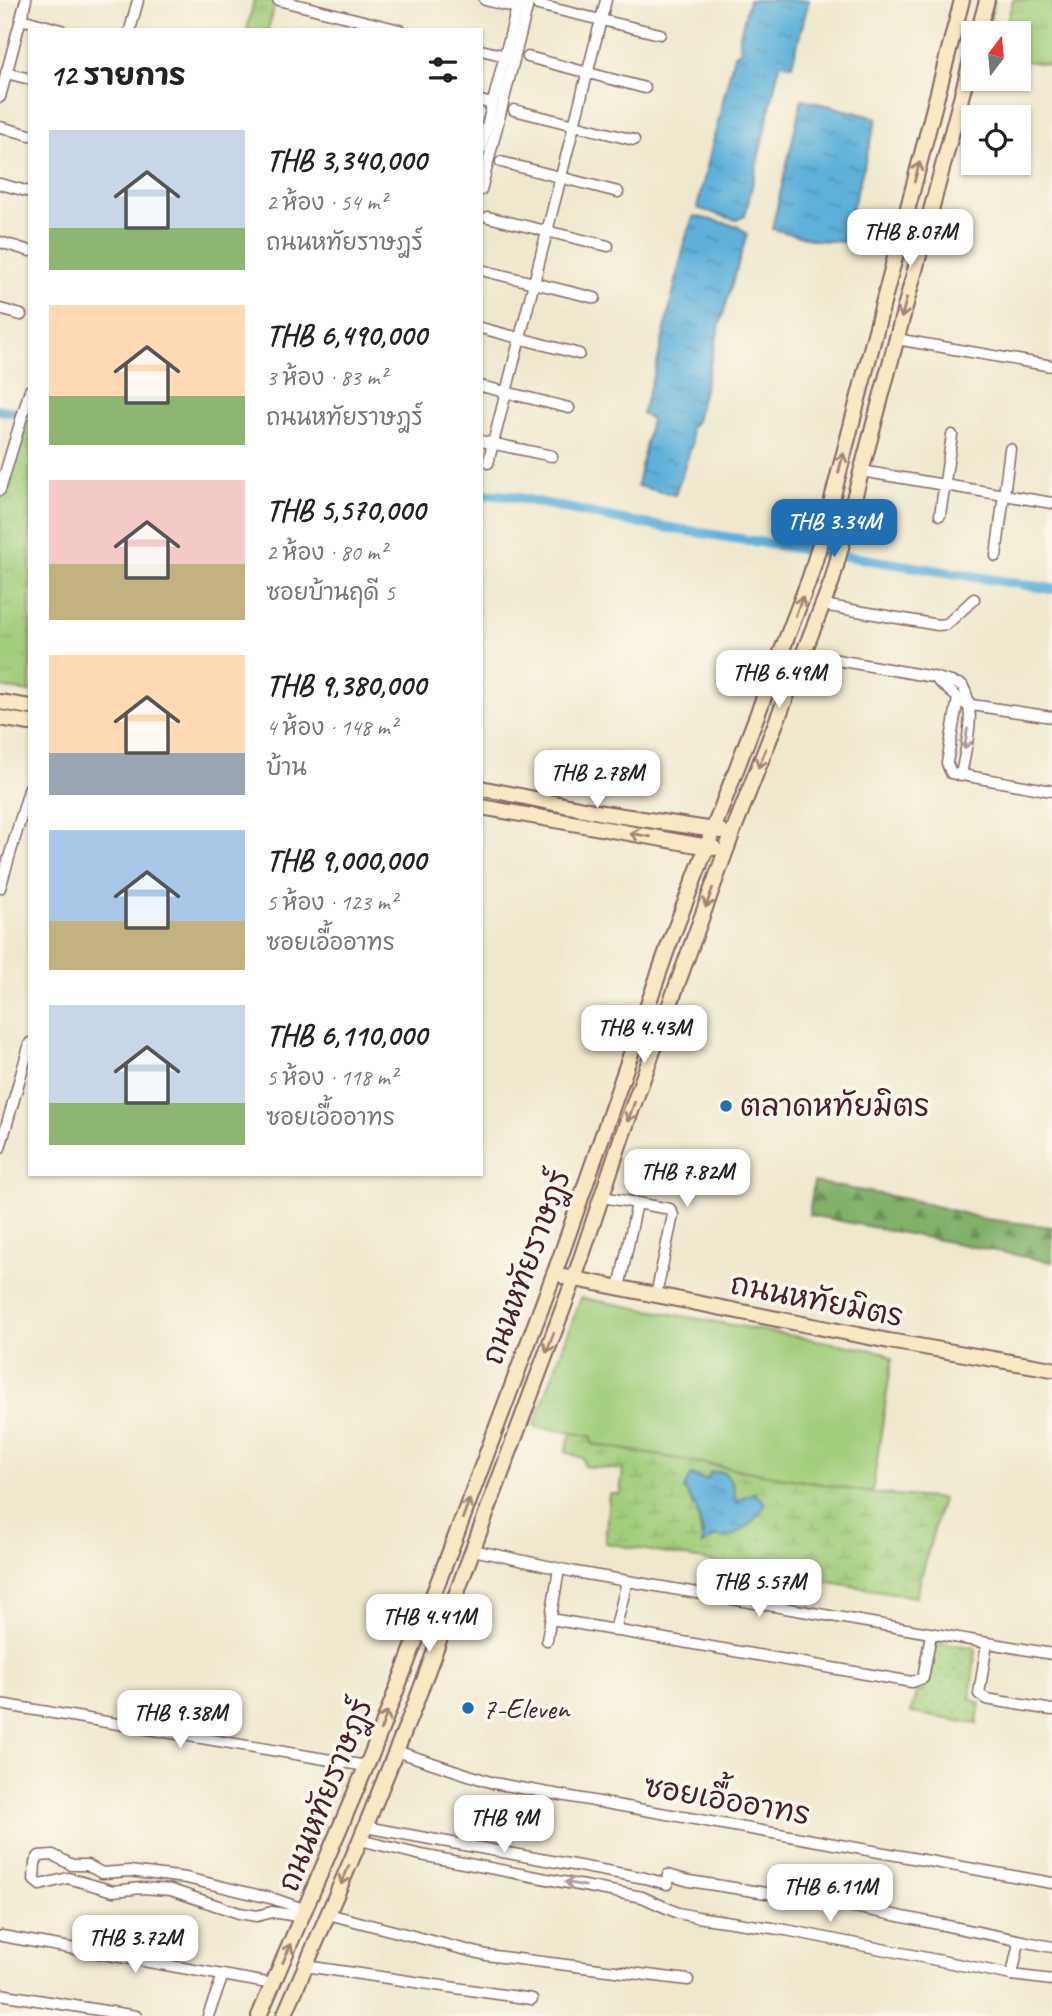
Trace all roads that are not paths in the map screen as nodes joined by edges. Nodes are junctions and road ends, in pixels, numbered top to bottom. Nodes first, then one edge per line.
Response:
1 (26, 0) edge
2 (138, 0) edge
3 (278, 0) edge
4 (485, 0) edge
5 (606, 0) edge
6 (962, 0) edge
7 (987, 0) edge
8 (533, 2) edge
9 (518, 4) edge
10 (21, 19) junction
11 (600, 20) junction
12 (981, 21) edge
13 (54, 28) edge
14 (131, 28) edge
15 (392, 28) edge
16 (660, 34) dead end
17 (483, 50) edge
18 (509, 57) junction
19 (528, 57) dead end
20 (6, 73) junction
21 (587, 74) junction
22 (28, 78) edge
23 (645, 88) dead end
24 (963, 91) edge
25 (0, 97) edge
26 (483, 102) edge
27 (492, 104) junction
28 (514, 110) dead end
29 (573, 125) junction
30 (0, 127) edge
31 (28, 134) edge
32 (634, 140) dead end
33 (483, 141) edge
34 (501, 162) dead end
35 (560, 177) junction
36 (483, 180) edge
37 (0, 184) edge
38 (28, 191) edge
39 (618, 192) dead end
40 (488, 217) dead end
41 (547, 231) junction
42 (0, 243) edge
43 (608, 246) dead end
44 (28, 250) edge
45 (483, 271) edge
46 (533, 284) junction
47 (595, 298) dead end
48 (0, 309) edge
49 (21, 315) dead end
50 (483, 329) edge
51 (520, 338) junction
52 (896, 339) junction
53 (579, 354) dead end
54 (1052, 366) edge
55 (483, 386) edge
56 (506, 392) junction
57 (28, 397) edge
58 (569, 408) dead end
59 (952, 435) dead end
60 (483, 442) edge
61 (493, 444) junction
62 (1010, 449) dead end
63 (552, 456) dead end
64 (488, 463) dead end
65 (861, 471) junction
66 (945, 485) junction
67 (0, 490) edge
68 (1002, 495) junction
69 (1052, 503) edge
70 (940, 515) dead end
71 (996, 556) dead end
72 (974, 599) dead end
73 (823, 604) junction
74 (803, 654) junction
75 (933, 677) junction
76 (0, 702) edge
77 (957, 703) junction
78 (970, 704) junction
79 (28, 707) edge
80 (1052, 717) edge
81 (1, 722) edge
82 (28, 723) edge
83 (961, 776) junction
84 (483, 788) edge
85 (1052, 791) edge
86 (28, 794) edge
87 (483, 807) edge
88 (720, 814) junction
89 (687, 827) junction
90 (714, 829) junction
91 (732, 834) junction
92 (675, 841) junction
93 (708, 845) junction
94 (726, 852) junction
95 (696, 871) junction
96 (0, 887) edge
97 (28, 1050) edge
98 (0, 1148) edge
99 (603, 1197) junction
100 (637, 1203) junction
101 (554, 1274) junction
102 (573, 1279) junction
103 (619, 1288) junction
104 (656, 1295) junction
105 (1052, 1369) edge
106 (473, 1550) junction
107 (559, 1569) junction
108 (627, 1581) junction
109 (551, 1619) junction
110 (615, 1631) junction
111 (932, 1634) junction
112 (547, 1640) dead end
113 (987, 1643) junction
114 (1052, 1654) edge
115 (0, 1704) edge
116 (1052, 1710) edge
117 (396, 1751) junction
118 (366, 1766) junction
119 (363, 1833) junction
120 (539, 1859) junction
121 (143, 1873) junction
122 (536, 1877) junction
123 (645, 1878) junction
124 (1052, 1883) edge
125 (142, 1888) junction
126 (642, 1897) junction
127 (274, 1899) junction
128 (272, 1912) junction
129 (305, 1913) junction
130 (328, 1914) junction
131 (2, 1936) dead end
132 (1019, 1942) junction
133 (1052, 1947) edge
134 (305, 1966) junction
135 (223, 1975) junction
136 (1012, 1975) junction
137 (688, 1980) dead end
138 (1052, 1980) edge
139 (273, 1984) junction
140 (0, 1994) edge
141 (533, 1999) dead end
142 (136, 2016) edge
143 (208, 2016) edge
144 (259, 2016) edge
145 (284, 2016) edge

1 - 10 street
2 - 14 street
3 - 15 street
4 - 9 street
5 - 11 street
88 -> 6 main road, ถนนหทัยราษฎร์
7 - 12 main road
8 - 11 street
8 - 18 street
9 - 18 street
10 - 13 street
10 - 20 street
11 - 16 street
11 - 21 street
17 - 18 street
18 - 27 street
18 - 36 street
19 - 21 street
20 - 22 street
20 - 25 street
21 - 23 street
21 - 29 street
24 -> 52 main road, ถนนหทัยราษฎร์
26 - 27 street
27 - 33 street
28 - 29 street
29 - 32 street
29 - 35 street
30 - 31 street
34 - 35 street
35 - 39 street
35 - 41 street
37 - 38 street
40 - 41 street
41 - 43 street
41 - 46 street
42 - 44 street
45 - 46 street
46 - 47 street
46 - 51 street
48 - 49 street
50 - 51 street
51 - 53 street
51 - 56 street
52 - 54 street
52 - 65 main road, ถนนหทัยราษฎร์
55 - 56 street
56 - 58 street
56 - 61 street
57 - 67 street
59 - 66 street
60 - 61 street
61 - 63 street
61 - 64 street
62 - 68 street
65 - 66 street
65 - 73 main road, ถนนหทัยราษฎร์
66 - 68 street
66 - 70 street
68 - 69 street
68 - 71 street
72 - 73 street
73 - 74 main road, ถนนหทัยราษฎร์
74 - 75 street
74 -> 91 main road, ถนนหทัยราษฎร์
75 - 77 street
75 - 78 street
76 - 79 main road
77 - 78 street
77 - 83 street
78 - 80 street
78 -> 83 street
81 - 82 main road
83 - 85 street
84 - 89 main road
86 - 96 street
92 -> 87 main road
88 - 89 main road
88 - 90 main road, ถนนหทัยราษฎร์
89 - 90 main road
90 - 91 main road
90 - 93 main road, ถนนหทัยราษฎร์
91 - 94 main road, ถนนหทัยราษฎร์
92 - 93 main road
92 - 95 main road
93 - 94 main road
93 - 95 main road, ถนนหทัยราษฎร์
94 -> 99 main road, ถนนหทัยราษฎร์
95 - 101 main road, ถนนหทัยราษฎร์
97 - 98 street
99 - 100 street
99 - 102 main road, ถนนหทัยราษฎร์
100 - 103 street
100 - 104 street
101 - 102 main road, ถนนหทัยมิตร
118 -> 101 main road, ถนนหทัยราษฎร์
102 - 103 main road, ถนนหทัยมิตร
102 -> 106 main road, ถนนหทัยราษฎร์
103 - 104 main road, ถนนหทัยมิตร
104 - 105 main road, ถนนหทัยมิตร
106 - 107 street
106 - 117 main road, ถนนหทัยราษฎร์
107 - 108 street
107 - 109 street
108 - 110 street
108 - 111 street
109 - 110 street
109 - 112 street
110 - 111 street
111 - 113 street
113 - 114 street
113 - 116 street
115 - 118 street
117 - 119 main road, ถนนหทัยราษฎร์
117 - 124 street, ซอยเอื้ออาทร
118 - 129 main road, ถนนหทัยราษฎร์
119 - 120 street
119 - 122 street
119 -> 130 main road, ถนนหทัยราษฎร์
120 - 122 street
120 - 123 street
121 - 125 street
121 - 125 street
121 - 127 street
126 -> 122 street
123 - 126 street
123 - 132 street
125 - 128 street
126 - 136 street
127 - 128 street
127 - 129 street
128 - 129 street
139 -> 129 main road, ถนนหทัยราษฎร์
130 - 134 main road, ถนนหทัยราษฎร์
130 - 137 street
131 - 135 street
132 - 133 street
132 - 136 street
134 - 141 street
134 - 145 main road, ถนนหทัยราษฎร์
135 - 139 street
135 - 143 street
136 - 138 street
139 - 144 main road, ถนนหทัยราษฎร์
140 - 142 street

